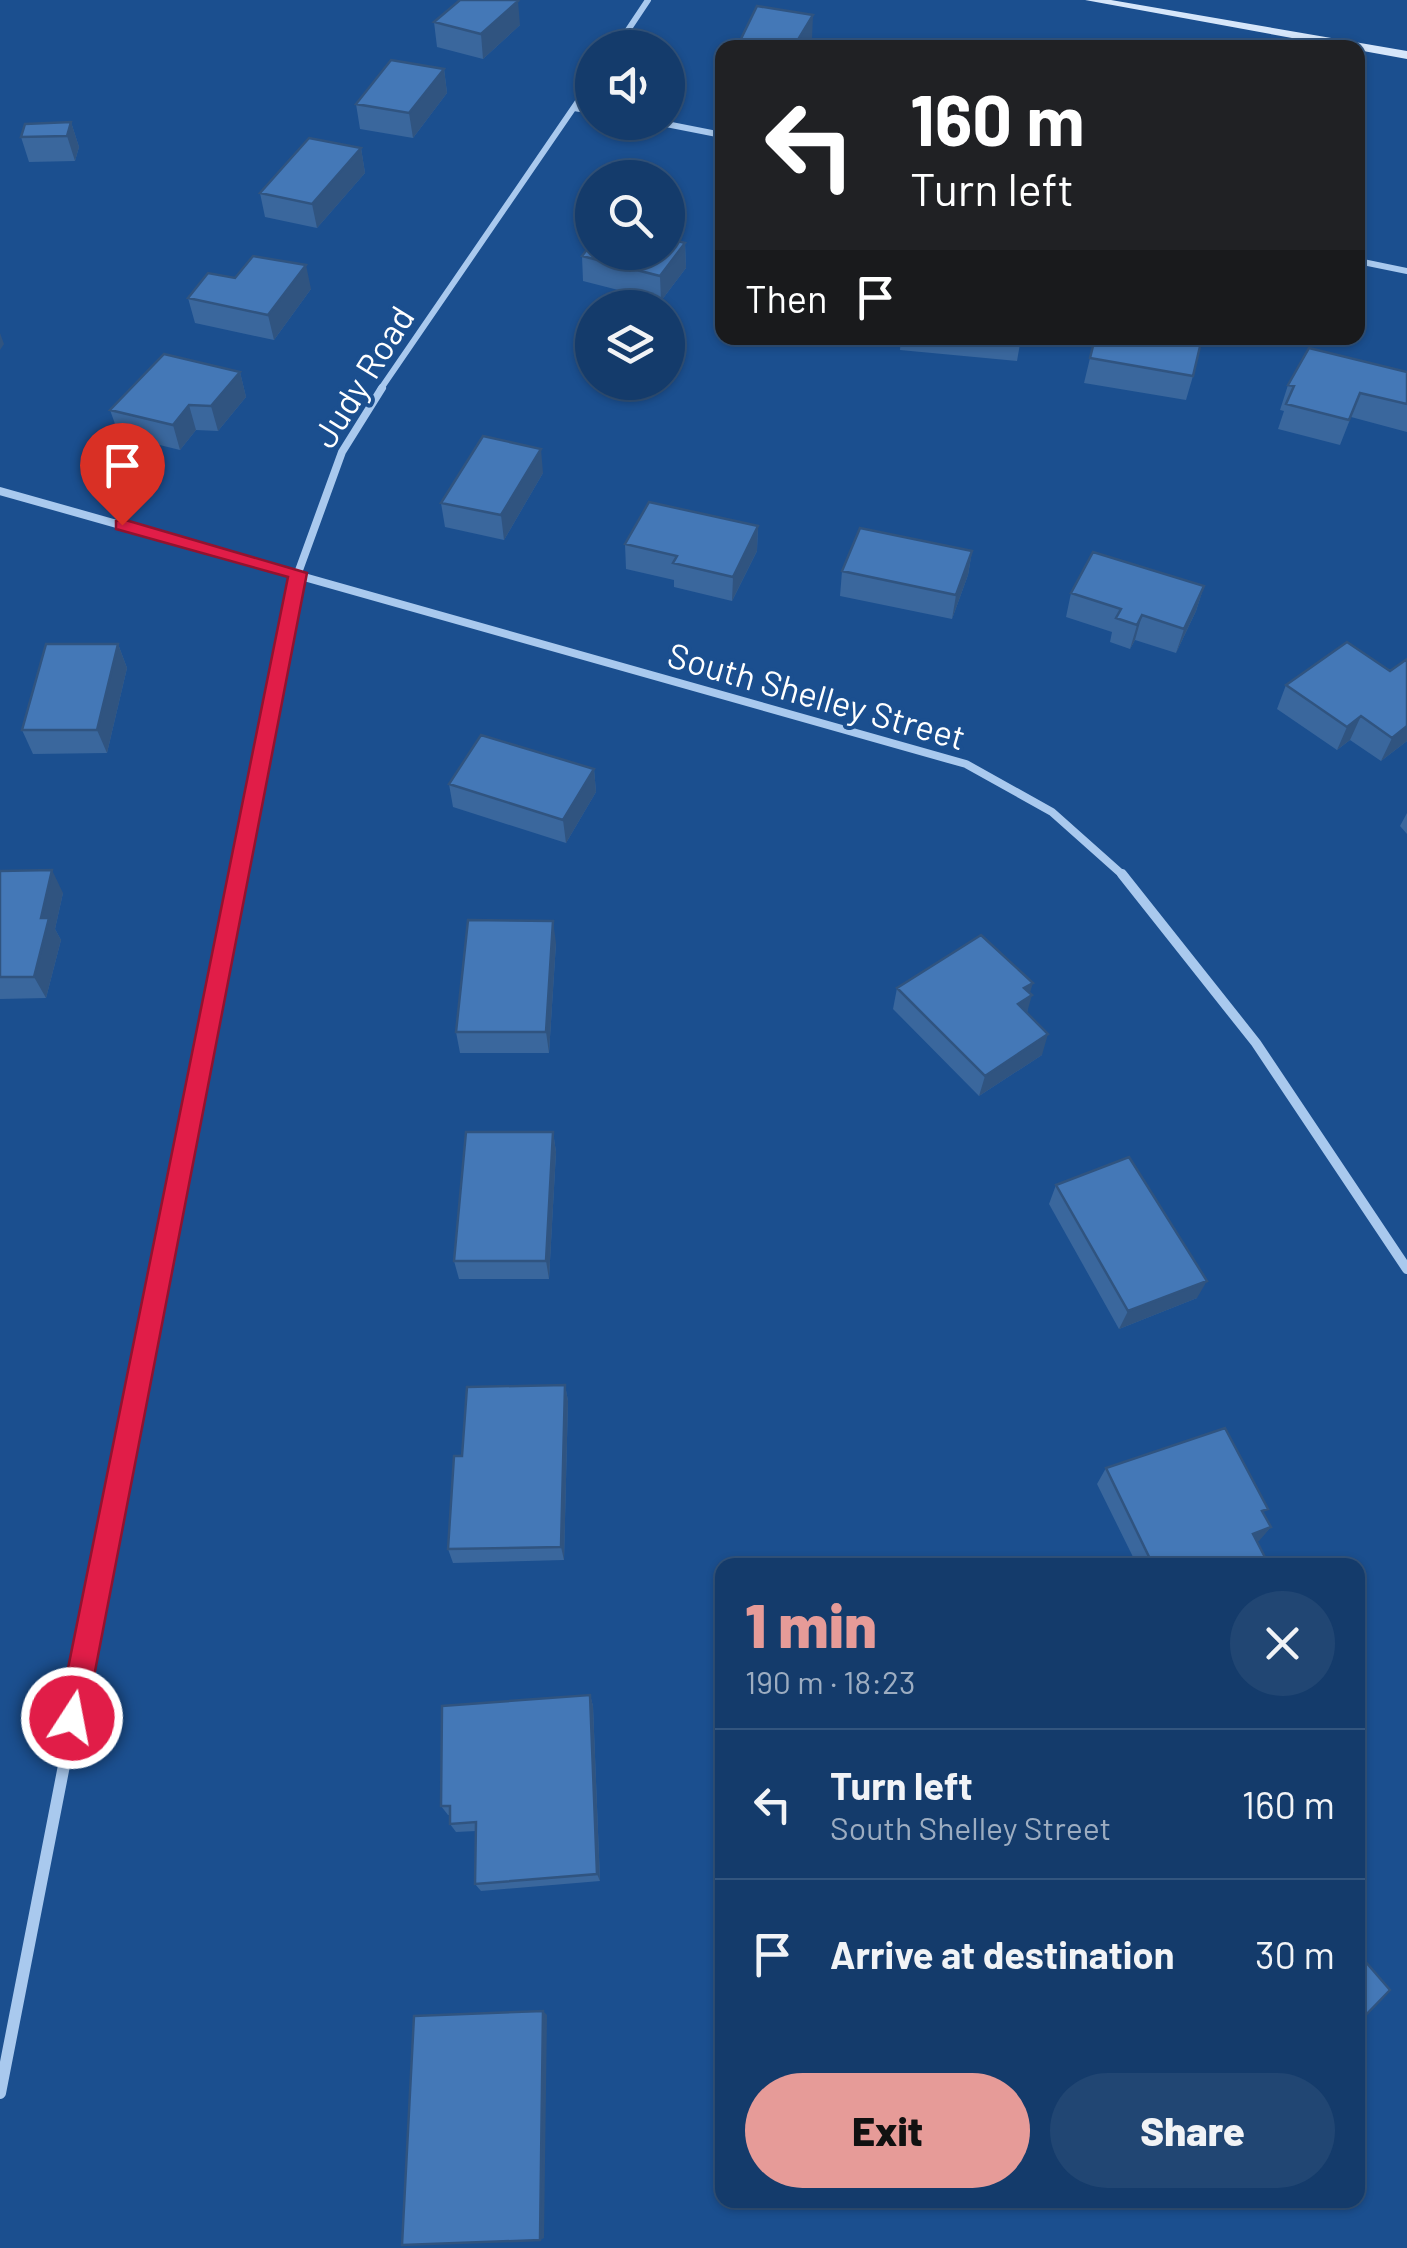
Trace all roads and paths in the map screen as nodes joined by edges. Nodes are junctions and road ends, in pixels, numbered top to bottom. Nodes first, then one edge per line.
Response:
1 (648, 0) edge
2 (1091, 0) edge
3 (628, 30) edge
4 (1321, 40) edge
5 (1365, 48) edge
6 (1407, 55) edge
7 (574, 108) edge
8 (685, 128) edge
9 (715, 134) edge
10 (1365, 262) edge
11 (1407, 271) edge
12 (0, 491) edge
13 (298, 573) junction
14 (1407, 1270) edge
15 (4, 2049) edge
16 (0, 2093) edge

1 - 3 street
2 - 4 street
5 - 6 street
7 - 13 street, Judy Road
8 - 9 street
10 - 11 street
12 - 13 street, South Shelley Street
13 - 14 street, South Shelley Street
13 - 15 street, Judy Road
15 - 16 street, Judy Road

